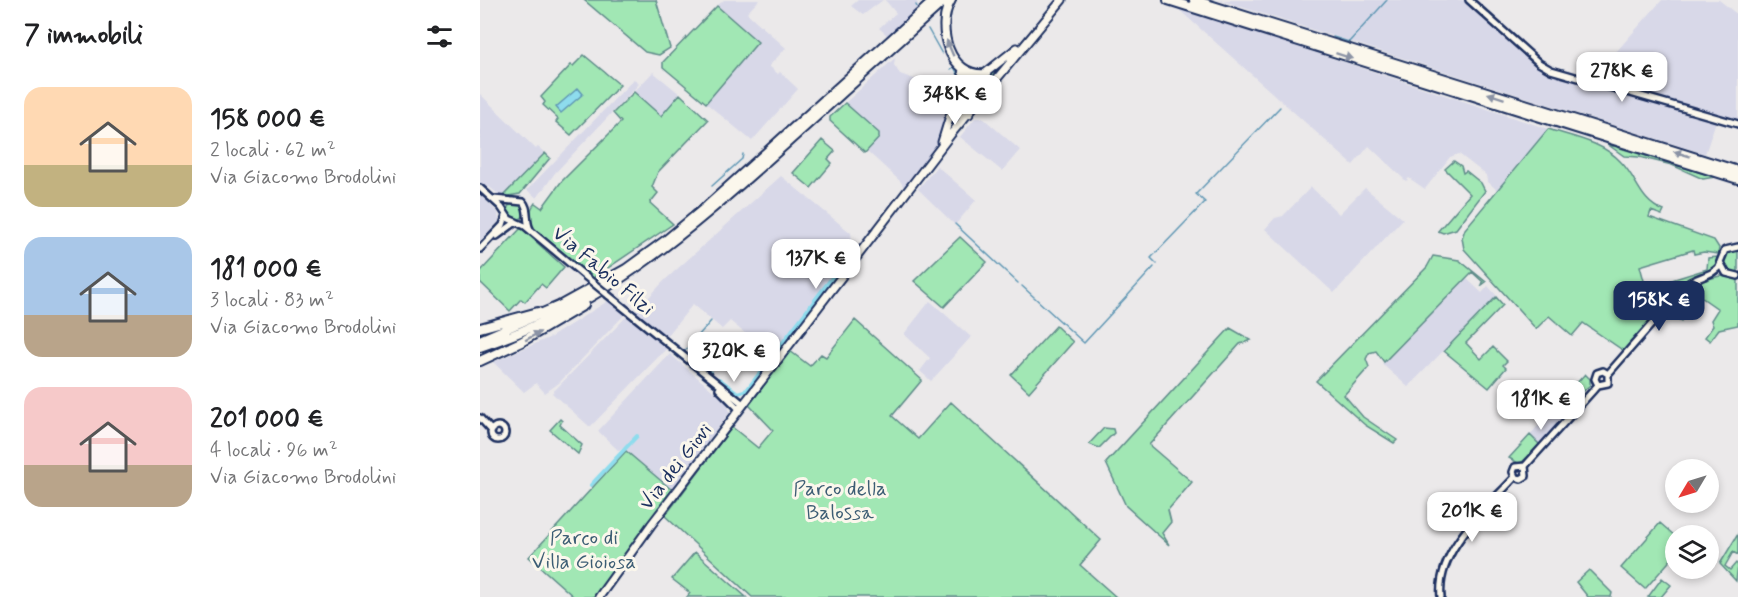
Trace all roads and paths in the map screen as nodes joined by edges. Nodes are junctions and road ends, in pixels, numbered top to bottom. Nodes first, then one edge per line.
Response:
1 (935, 0) edge
2 (945, 0) edge
3 (951, 0) edge
4 (1057, 0) edge
5 (1062, 0) edge
6 (1168, 0) edge
7 (1194, 0) edge
8 (1469, 0) edge
9 (959, 66) junction
10 (986, 74) junction
11 (971, 85) junction
12 (980, 100) junction
13 (953, 106) junction
14 (969, 114) junction
15 (1738, 124) edge
16 (934, 157) junction
17 (1738, 171) edge
18 (1738, 179) edge
19 (480, 188) edge
20 (490, 197) junction
21 (512, 200) junction
22 (506, 213) junction
23 (527, 215) junction
24 (516, 222) junction
25 (531, 231) junction
26 (1738, 246) edge
27 (481, 249) edge
28 (1720, 264) junction
29 (1729, 275) junction
30 (1738, 276) edge
31 (1699, 277) junction
32 (608, 291) junction
33 (559, 306) junction
34 (480, 328) edge
35 (480, 340) edge
36 (480, 347) edge
37 (480, 361) edge
38 (1608, 374) junction
39 (1598, 385) junction
40 (741, 407) junction
41 (480, 418) edge
42 (494, 429) dead end
43 (1525, 466) junction
44 (1515, 477) junction
45 (599, 597) edge
46 (1441, 597) edge

1 - 33 highway
2 - 32 highway
9 -> 3 highway
4 - 10 main road
5 - 12 main road
6 -> 18 highway
17 -> 7 highway
8 - 15 street
9 - 10 highway
9 - 11 highway
10 - 11 main road
11 - 12 main road
11 - 13 main road
12 - 14 main road
13 - 14 main road
13 - 16 main road, Via dei Giovi
14 - 16 main road, Via dei Giovi
16 - 40 main road, Via dei Giovi
19 - 20 street
20 - 21 street
20 - 22 street
21 - 22 street
21 - 23 street
22 - 24 street
22 - 27 street
23 - 24 street
23 - 25 street, Via Fabio Filzi
24 - 25 street, Via Fabio Filzi
24 - 27 street
25 - 32 street, Via Fabio Filzi, bridge
26 - 28 street
28 - 29 street
28 - 31 street
29 - 30 street
29 - 31 street
31 - 38 street
32 - 36 highway
37 -> 32 highway
32 - 40 street, Via Fabio Filzi
33 - 34 highway
33 - 35 highway
38 - 39 street
38 - 39 street
39 - 43 street
40 - 45 main road, Via dei Giovi
41 - 42 street
43 - 44 street
43 - 44 street
44 - 46 street

